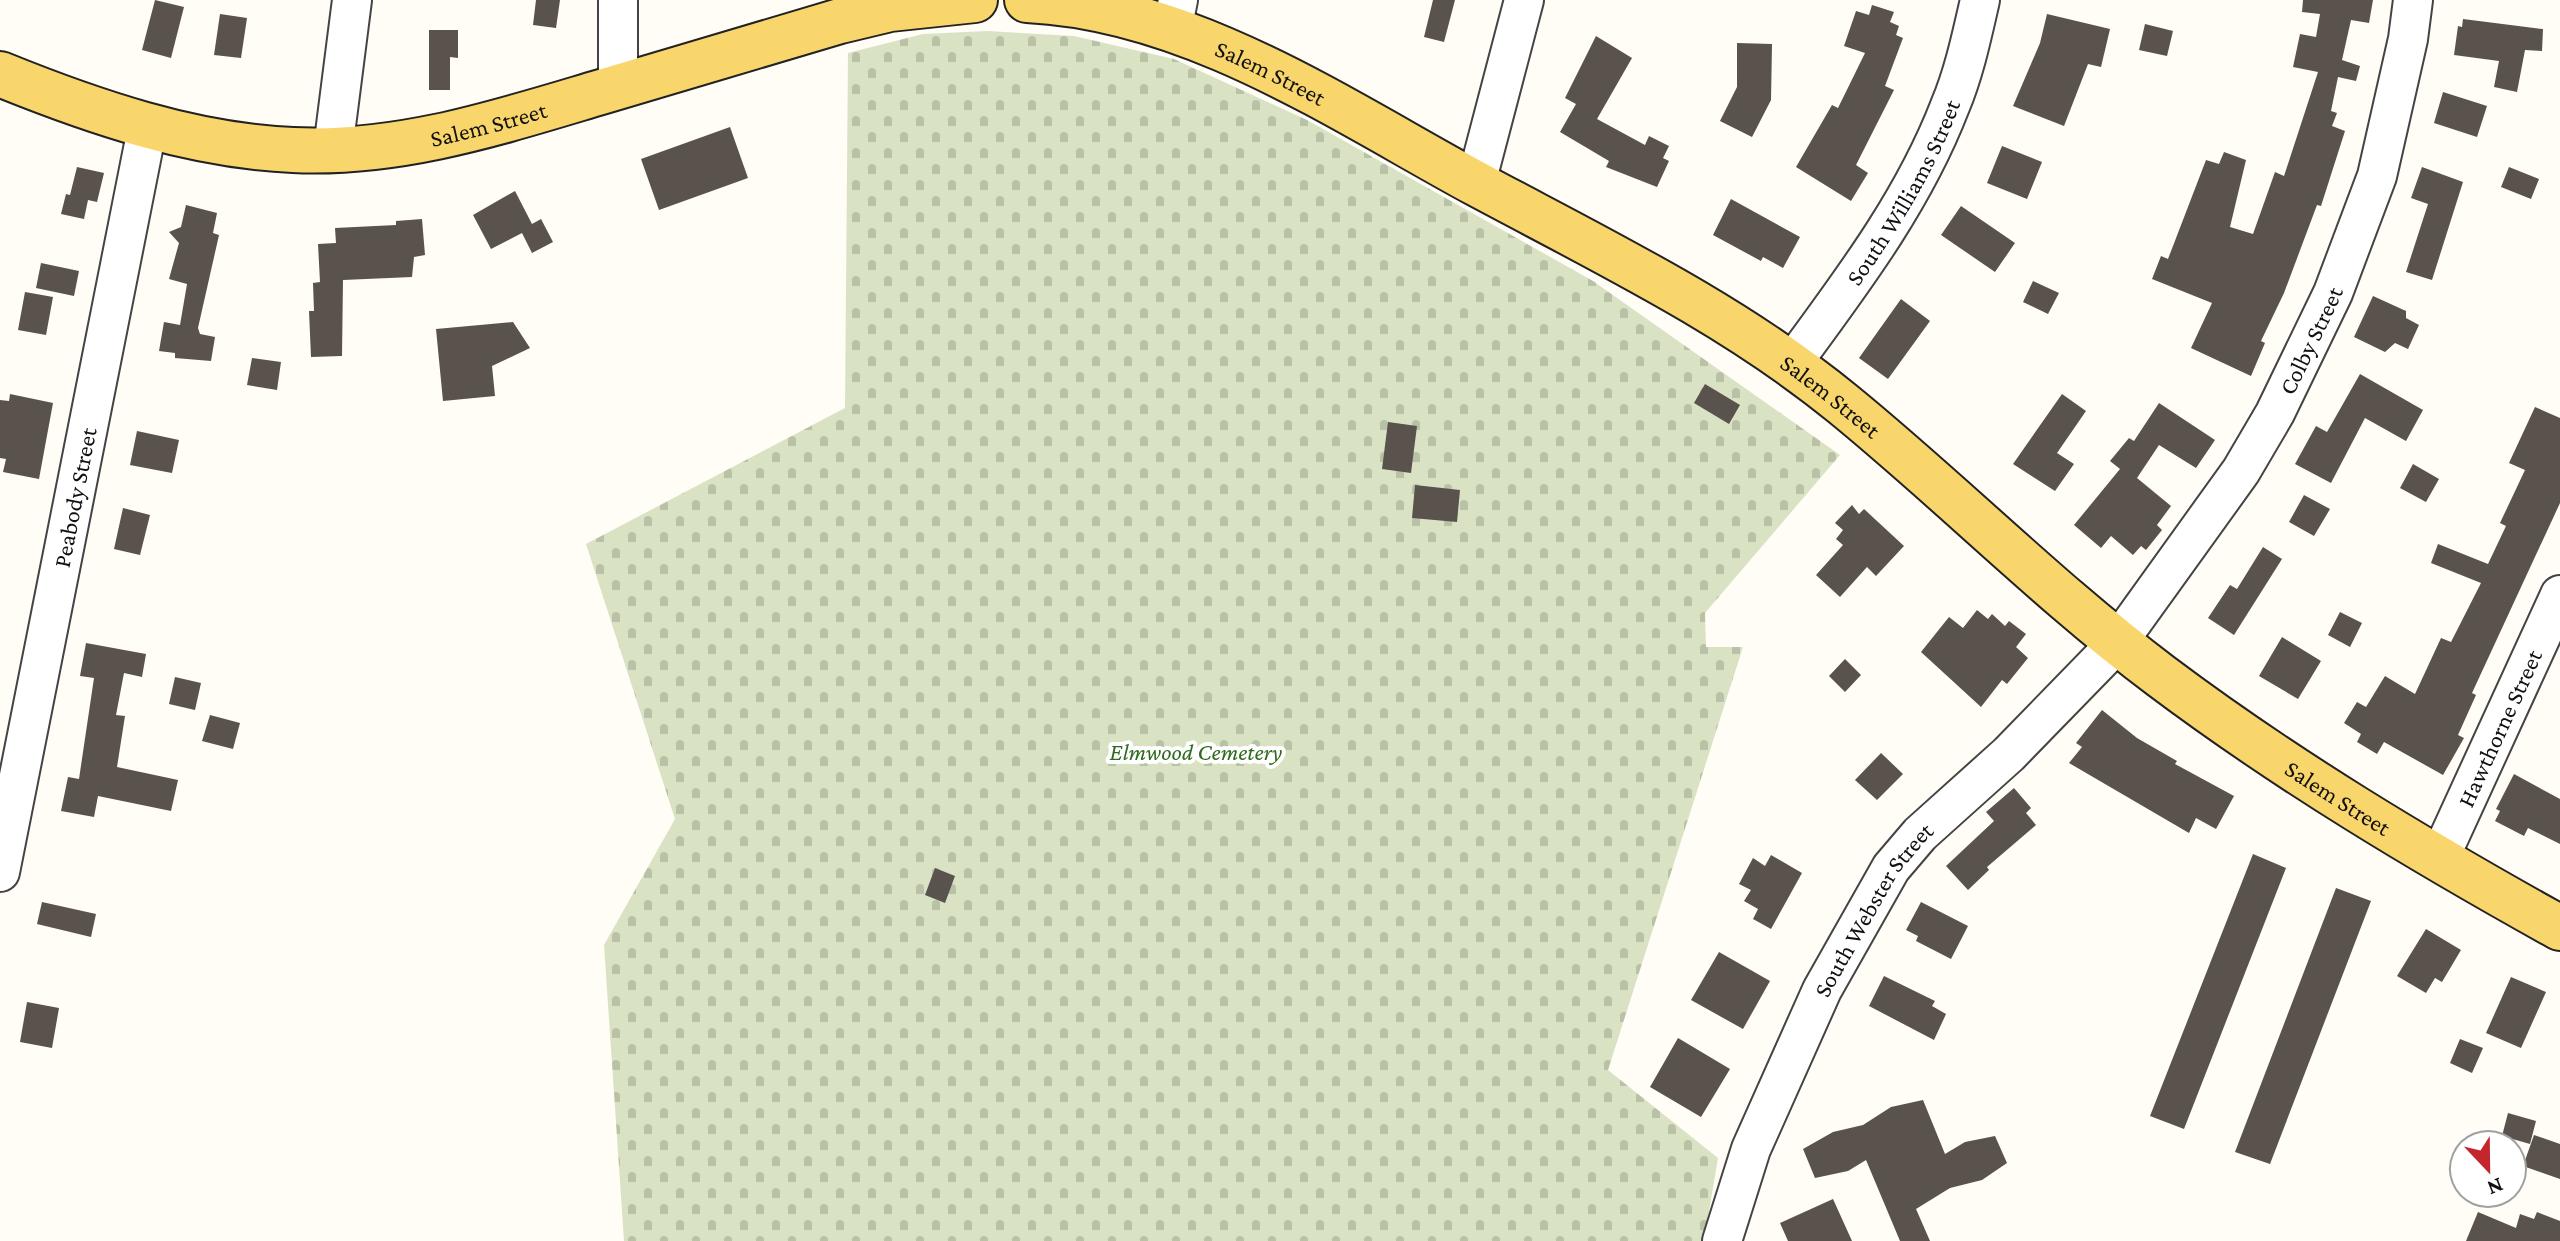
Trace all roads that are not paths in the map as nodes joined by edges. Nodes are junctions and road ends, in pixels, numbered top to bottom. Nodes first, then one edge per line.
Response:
1 (352, 0) edge
2 (618, 0) edge
3 (975, 0) edge
4 (1027, 0) edge
5 (1524, 0) edge
6 (1980, 0) edge
7 (2413, 0) edge
8 (891, 5) edge
9 (1175, 15) edge
10 (0, 74) edge
11 (618, 87) junction
12 (148, 124) junction
13 (333, 149) junction
14 (1476, 183) junction
15 (1790, 366) junction
16 (2560, 595) edge
17 (2118, 642) junction
18 (2439, 859) junction
19 (0, 872) edge
20 (2560, 928) edge
21 (1722, 1241) edge

1 - 13 street
2 - 11 street
3 - 8 main road, Salem Street
4 - 9 main road, Salem Street
5 - 14 street
6 - 15 street, South Williams Street
7 - 17 street, Colby Street
8 - 11 main road, Salem Street
9 - 14 main road, Salem Street
10 - 12 main road, Salem Street
11 - 13 main road, Salem Street
12 - 13 main road, Salem Street
12 - 19 street, Peabody Street
14 - 15 main road, Salem Street
15 - 17 main road, Salem Street
16 - 18 street, Hawthorne Street
17 - 18 main road, Salem Street
17 - 21 street, South Webster Street
18 - 20 main road, Salem Street

